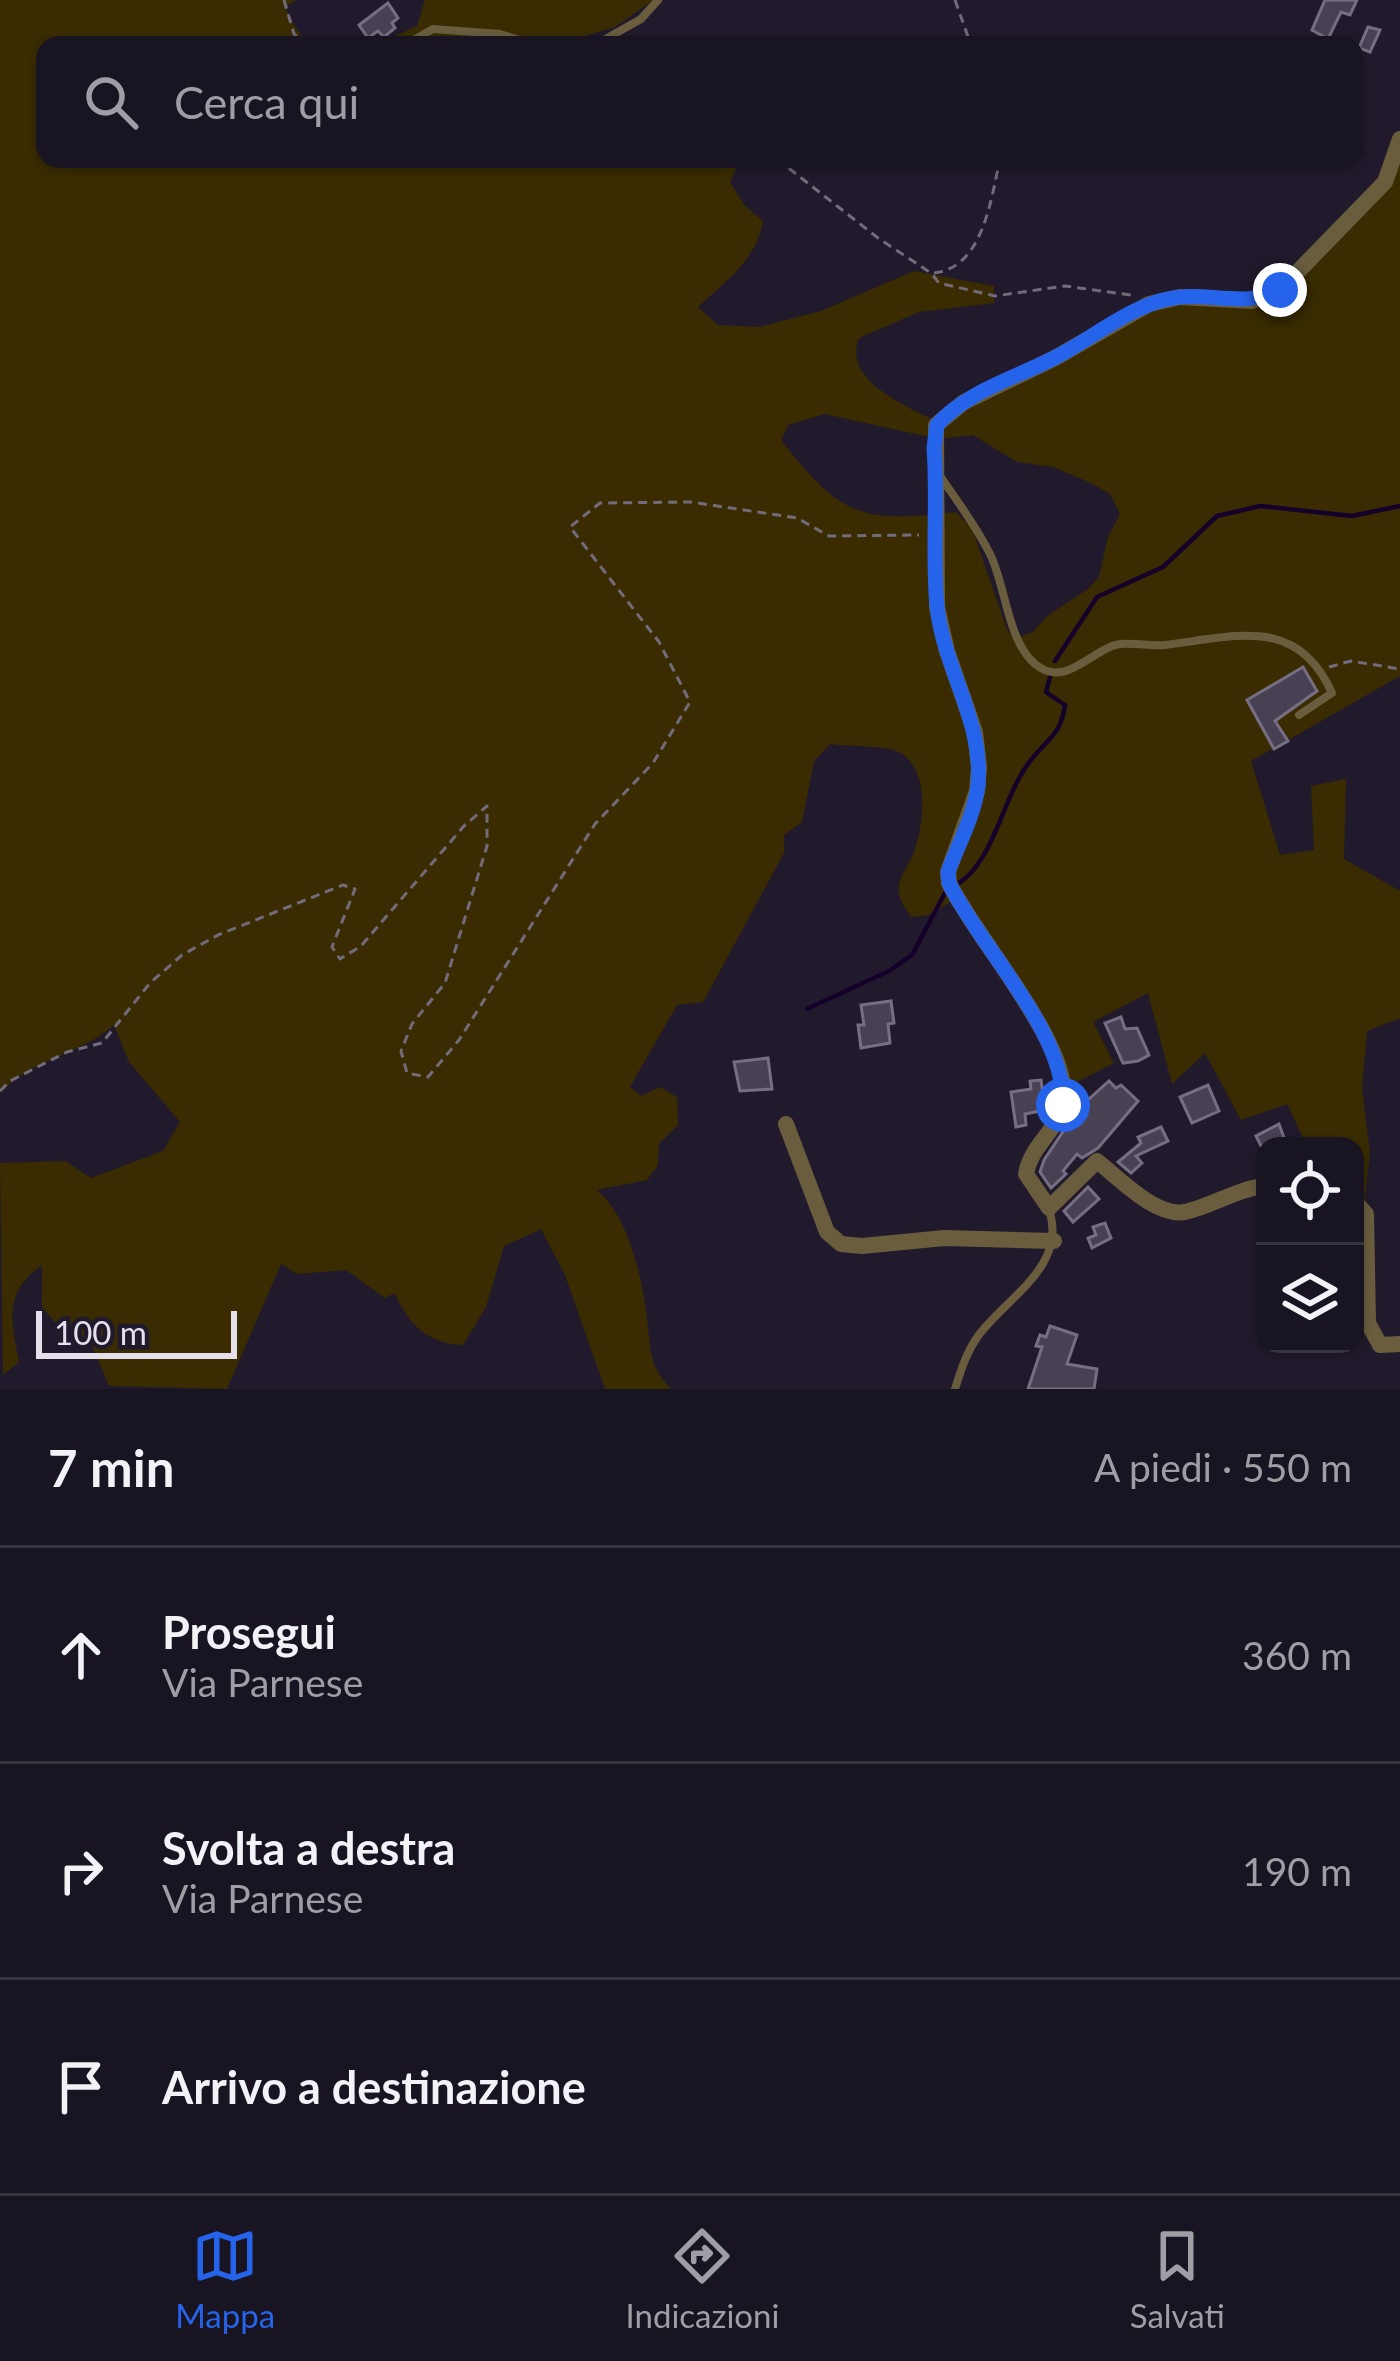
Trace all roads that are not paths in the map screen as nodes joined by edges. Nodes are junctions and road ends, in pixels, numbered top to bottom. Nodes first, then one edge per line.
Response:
1 (658, 0) edge
2 (421, 36) edge
3 (506, 36) edge
4 (611, 36) edge
5 (1400, 139) edge
6 (935, 470) junction
7 (1299, 715) dead end
8 (786, 1124) dead end
9 (1256, 1187) edge
10 (1048, 1208) junction
11 (1364, 1212) edge
12 (1054, 1241) junction
13 (1400, 1344) edge
14 (955, 1389) edge

1 - 4 lane
2 - 3 lane
5 - 6 street
6 - 7 lane
6 - 10 street
8 - 12 street
9 - 10 street
10 - 12 lane
11 - 13 street
12 - 14 lane

